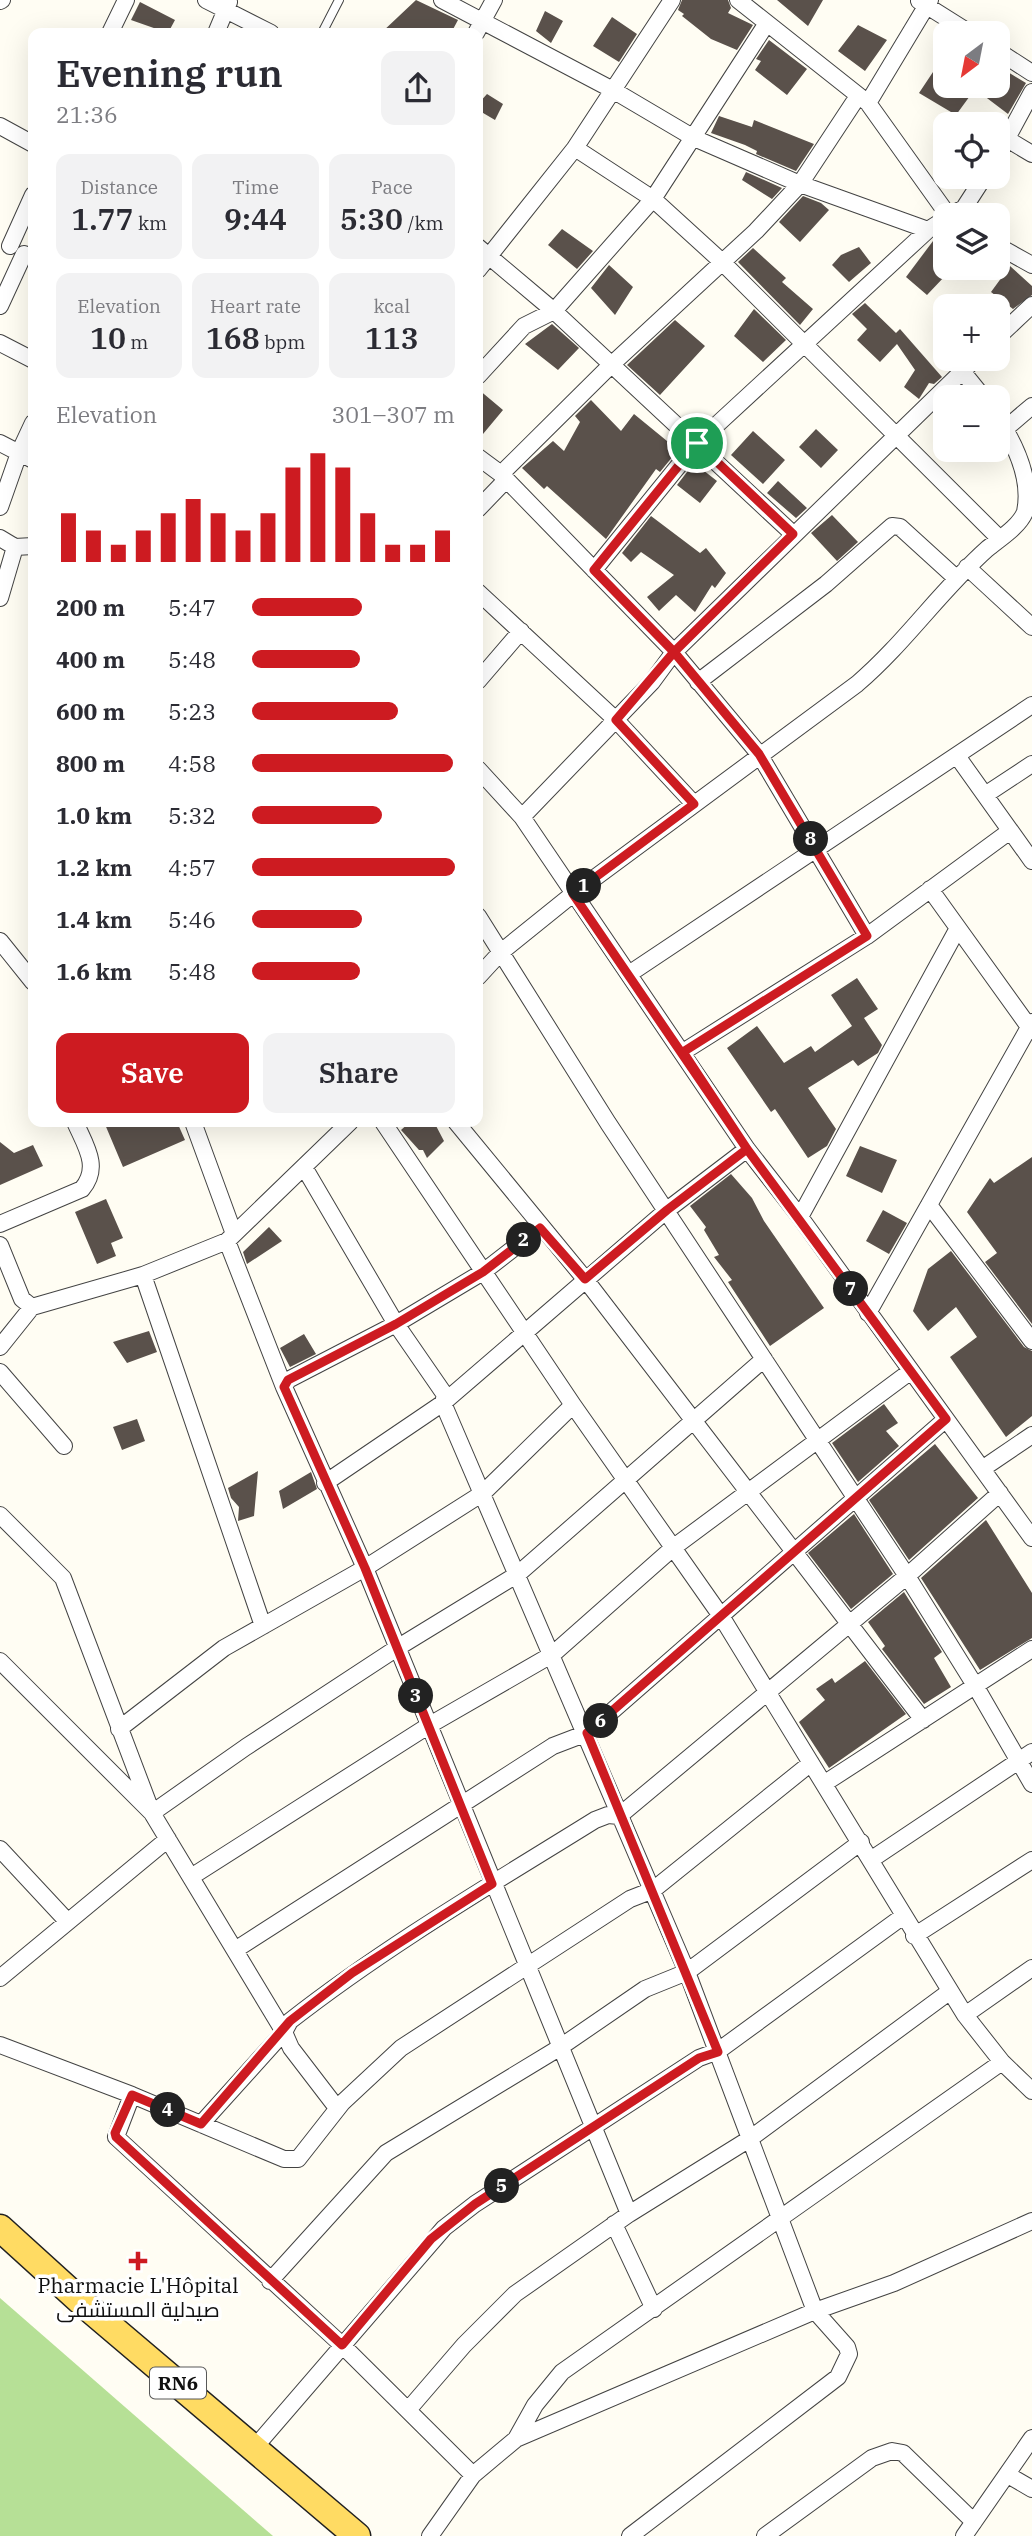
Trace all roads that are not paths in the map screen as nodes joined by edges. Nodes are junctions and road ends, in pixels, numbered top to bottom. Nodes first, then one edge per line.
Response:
1 (126, 0) edge
2 (206, 0) edge
3 (339, 0) edge
4 (442, 0) edge
5 (494, 0) edge
6 (672, 0) edge
7 (738, 0) edge
8 (924, 2) edge
9 (228, 5) edge
10 (952, 21) edge
11 (767, 23) junction
12 (480, 27) edge
13 (112, 28) edge
14 (218, 28) edge
15 (263, 28) edge
16 (325, 28) edge
17 (483, 28) edge
18 (1010, 59) edge
19 (1032, 73) edge
20 (611, 89) junction
21 (1032, 92) edge
22 (863, 99) junction
23 (0, 126) edge
24 (1010, 133) edge
25 (694, 138) junction
26 (28, 141) edge
27 (1010, 141) edge
28 (575, 148) junction
29 (1032, 154) edge
30 (800, 184) junction
31 (653, 199) junction
32 (938, 203) edge
33 (28, 212) edge
34 (933, 227) edge
35 (928, 230) junction
36 (17, 250) edge
37 (484, 252) edge
38 (1010, 253) edge
39 (721, 261) junction
40 (1032, 265) edge
41 (1032, 305) edge
42 (0, 306) edge
43 (554, 311) junction
44 (1010, 326) edge
45 (0, 343) edge
46 (804, 343) junction
47 (28, 357) edge
48 (610, 366) junction
49 (483, 371) edge
50 (962, 371) joint
51 (973, 385) edge
52 (1032, 406) edge
53 (1010, 419) edge
54 (895, 434) junction
55 (1010, 441) edge
56 (0, 443) edge
57 (697, 443) junction
58 (26, 456) edge
59 (483, 461) edge
60 (503, 477) junction
61 (1030, 492) edge
62 (483, 503) edge
63 (0, 507) edge
64 (793, 534) junction
65 (0, 538) edge
66 (1000, 539) junction
67 (28, 546) edge
68 (16, 547) junction
69 (594, 570) junction
70 (962, 573) junction
71 (483, 597) edge
72 (0, 598) edge
73 (1032, 627) edge
74 (521, 631) junction
75 (674, 652) junction
76 (483, 675) edge
77 (698, 682) junction
78 (1032, 705) edge
79 (616, 720) junction
80 (759, 754) junction
81 (957, 756) junction
82 (1032, 764) edge
83 (483, 774) edge
84 (985, 795) junction
85 (694, 804) junction
86 (522, 817) junction
87 (1010, 831) junction
88 (817, 849) junction
89 (1032, 861) edge
90 (930, 889) junction
91 (573, 894) junction
92 (483, 924) edge
93 (958, 928) junction
94 (867, 936) junction
95 (0, 941) edge
96 (501, 952) junction
97 (483, 972) edge
98 (629, 974) junction
99 (28, 976) edge
100 (1031, 1026) edge
101 (683, 1052) junction
102 (77, 1127) edge
103 (195, 1127) edge
104 (345, 1127) edge
105 (386, 1127) edge
106 (460, 1127) edge
107 (747, 1149) junction
108 (304, 1167) junction
109 (929, 1205) junction
110 (667, 1210) junction
111 (800, 1217) junction
112 (0, 1224) edge
113 (540, 1228) junction
114 (231, 1238) junction
115 (0, 1245) edge
116 (483, 1272) junction
117 (143, 1275) junction
118 (585, 1279) junction
119 (32, 1307) junction
120 (868, 1313) junction
121 (396, 1324) junction
122 (525, 1332) junction
123 (1032, 1341) edge
124 (0, 1347) edge
125 (764, 1359) junction
126 (911, 1371) junction
127 (0, 1372) edge
128 (284, 1387) junction
129 (443, 1403) junction
130 (573, 1405) junction
131 (946, 1419) junction
132 (691, 1420) junction
133 (1032, 1435) edge
134 (818, 1441) junction
135 (64, 1446) dead end
136 (982, 1469) junction
137 (626, 1479) junction
138 (325, 1483) junction
139 (483, 1493) junction
140 (748, 1493) junction
141 (1000, 1493) junction
142 (855, 1496) junction
143 (0, 1515) edge
144 (1032, 1538) edge
145 (674, 1547) junction
146 (793, 1555) junction
147 (365, 1568) junction
148 (518, 1574) junction
149 (906, 1576) junction
150 (722, 1616) junction
151 (849, 1623) junction
152 (263, 1626) junction
153 (397, 1648) junction
154 (1032, 1649) edge
155 (553, 1654) junction
156 (0, 1661) edge
157 (976, 1686) junction
158 (767, 1693) junction
159 (923, 1720) junction
160 (428, 1726) junction
161 (119, 1729) junction
162 (587, 1733) junction
163 (1032, 1752) edge
164 (1017, 1762) junction
165 (811, 1763) junction
166 (825, 1783) junction
167 (1032, 1784) edge
168 (461, 1804) junction
169 (152, 1813) junction
170 (619, 1816) junction
171 (168, 1839) junction
172 (861, 1842) junction
173 (0, 1849) edge
174 (872, 1859) junction
175 (1032, 1860) edge
176 (191, 1877) junction
177 (492, 1884) junction
178 (653, 1890) junction
179 (902, 1917) junction
180 (68, 1922) junction
181 (914, 1936) junction
182 (235, 1950) junction
183 (526, 1965) junction
184 (1032, 1968) edge
185 (687, 1972) junction
186 (0, 1978) edge
187 (949, 1992) junction
188 (965, 2015) junction
189 (284, 2032) junction
190 (0, 2045) edge
191 (559, 2048) junction
192 (718, 2052) junction
193 (1002, 2062) junction
194 (1032, 2091) edge
195 (132, 2095) junction
196 (338, 2108) junction
197 (201, 2124) junction
198 (593, 2128) junction
199 (751, 2138) junction
200 (629, 2214) junction
201 (1032, 2221) edge
202 (780, 2222) junction
203 (614, 2224) junction
204 (0, 2228) edge
205 (270, 2281) junction
206 (654, 2309) junction
207 (815, 2311) junction
208 (342, 2345) junction
209 (408, 2410) junction
210 (1032, 2438) edge
211 (516, 2439) junction
212 (255, 2447) junction
213 (1008, 2474) junction
214 (473, 2475) junction
215 (1032, 2489) edge
216 (974, 2522) junction
217 (357, 2536) edge
218 (430, 2536) edge
219 (630, 2536) edge
220 (765, 2536) edge
221 (964, 2536) edge

1 - 13 street
2 - 9 street
3 - 16 lane
4 - 12 street
5 - 12 street
6 - 20 street
7 - 11 street
8 - 10 street
8 - 22 street
9 - 14 street
9 - 15 street
11 - 22 street
11 - 25 street
17 - 20 street
18 - 19 street
20 - 25 street
20 - 28 street
21 - 24 street
22 - 30 street
22 - 32 street
23 - 26 street
25 - 30 street
25 - 31 street
27 - 29 street
28 - 31 street
28 - 37 street
30 - 35 street
30 - 39 street
31 - 39 street
31 - 43 street
33 - 36 street
34 - 35 street
35 - 46 street
36 - 42 street
37 - 43 street
38 - 40 street
39 - 46 street
39 - 48 street
41 - 44 street
43 - 48 street
43 - 49 street
45 - 47 street
46 - 54 street
46 - 57 street
48 - 57 street
48 - 60 street
50 - 51 street
50 - 54 street
52 - 53 street
54 - 64 street
54 - 66 street
55 - 61 street
56 - 58 street
57 - 64 street
57 - 69 street
58 - 63 street
59 - 60 street
60 - 62 street
60 - 69 street
61 - 66 street
64 - 75 street
65 - 68 street
66 - 70 street
67 - 68 street
68 - 72 street
69 - 75 street
70 - 73 street
70 - 77 street
70 - 80 street
71 - 74 street
74 - 76 street
74 - 79 street
75 - 77 street
75 - 79 street
77 - 80 street
78 - 81 street
79 - 85 street
79 - 86 street
80 - 85 street
80 - 88 street
81 - 84 street
81 - 88 street
82 - 84 street
83 - 86 street
84 - 87 street
85 - 91 street
86 - 91 street
87 - 89 street
87 - 90 street
88 - 94 street
88 - 98 street
90 - 93 street
90 - 94 street
91 - 96 street
91 - 98 street
92 - 96 street
93 - 100 street
93 - 111 street
94 - 101 street
95 - 99 street
96 - 97 street
96 - 110 street
98 - 101 street
100 - 109 street
101 - 107 street
102 - 112 street
103 - 114 street
104 - 108 street
105 - 116 street
106 - 113 street
107 - 110 street
107 - 111 street
108 - 114 street
108 - 121 street
109 - 120 street
109 - 123 street
110 - 118 street
110 - 125 street
111 - 120 street
113 - 116 street
113 - 118 street
114 - 117 street
114 - 128 street
115 - 119 street
116 - 121 street
116 - 122 street
117 - 119 street
117 - 152 street
118 - 122 street
118 - 132 street
119 - 124 street
120 - 126 street
121 - 128 street
121 - 129 street
122 - 129 street
122 - 130 street
125 - 132 street
125 - 134 street
126 - 131 street
126 - 134 street
127 - 135 street
128 - 138 street
129 - 138 street
129 - 139 street
130 - 137 street
130 - 139 street
131 - 136 street
131 - 142 street
132 - 137 street
132 - 140 street
133 - 136 street
134 - 140 street
134 - 142 street
136 - 141 street
137 - 145 street
137 - 148 street
138 - 147 street
139 - 147 street
139 - 148 street
140 - 145 street
140 - 146 street
141 - 144 street
141 - 149 street
142 - 146 street
142 - 149 street
143 - 161 street
145 - 150 street
145 - 155 street
146 - 150 street
146 - 151 street
147 - 152 street
147 - 153 street
148 - 153 street
148 - 155 street
149 - 151 street
149 - 157 street
150 - 158 street
150 - 162 street
151 - 158 street
151 - 159 street
152 - 161 street
153 - 160 street
153 - 169 street
154 - 157 street
155 - 160 street
155 - 162 street
156 - 169 street
157 - 159 street
157 - 164 street
158 - 165 street
158 - 170 street
159 - 166 street
160 - 168 street
160 - 176 street
161 - 169 street
162 - 168 street
162 - 170 street
163 - 164 street
164 - 167 street
164 - 174 street
165 - 166 street
165 - 178 street
166 - 172 street
168 - 177 street
168 - 182 street
169 - 171 street
170 - 177 street
170 - 178 street
171 - 176 street
171 - 180 street
172 - 174 street
172 - 185 street
173 - 180 street
174 - 179 street
175 - 181 street
176 - 182 street
177 - 183 street
177 - 189 street
178 - 183 street
178 - 185 street
179 - 181 street
179 - 192 street
180 - 186 street
181 - 187 street
182 - 189 street
183 - 191 street
183 - 196 street
184 - 188 street
185 - 191 street
185 - 192 street
187 - 188 street
187 - 199 street
188 - 193 street
189 - 196 street
189 - 197 street
190 - 195 street
191 - 198 street
191 - 205 street
192 - 198 street
192 - 199 street
193 - 194 street
193 - 202 street
195 - 197 street
195 - 205 street
196 - 197 street
198 - 200 street
198 - 208 street
199 - 200 street
199 - 202 street
200 - 203 street
201 - 207 street
202 - 206 street
202 - 207 street
203 - 206 street
203 - 209 street
204 - 212 main road, RN6
205 - 208 street
206 - 211 street
207 - 211 street
207 - 219 street
208 - 209 street
208 - 212 street
209 - 214 street
210 - 213 street
211 - 214 street
212 - 217 main road, RN6
213 - 215 street
213 - 216 street
214 - 218 street
216 - 220 street
216 - 221 street

